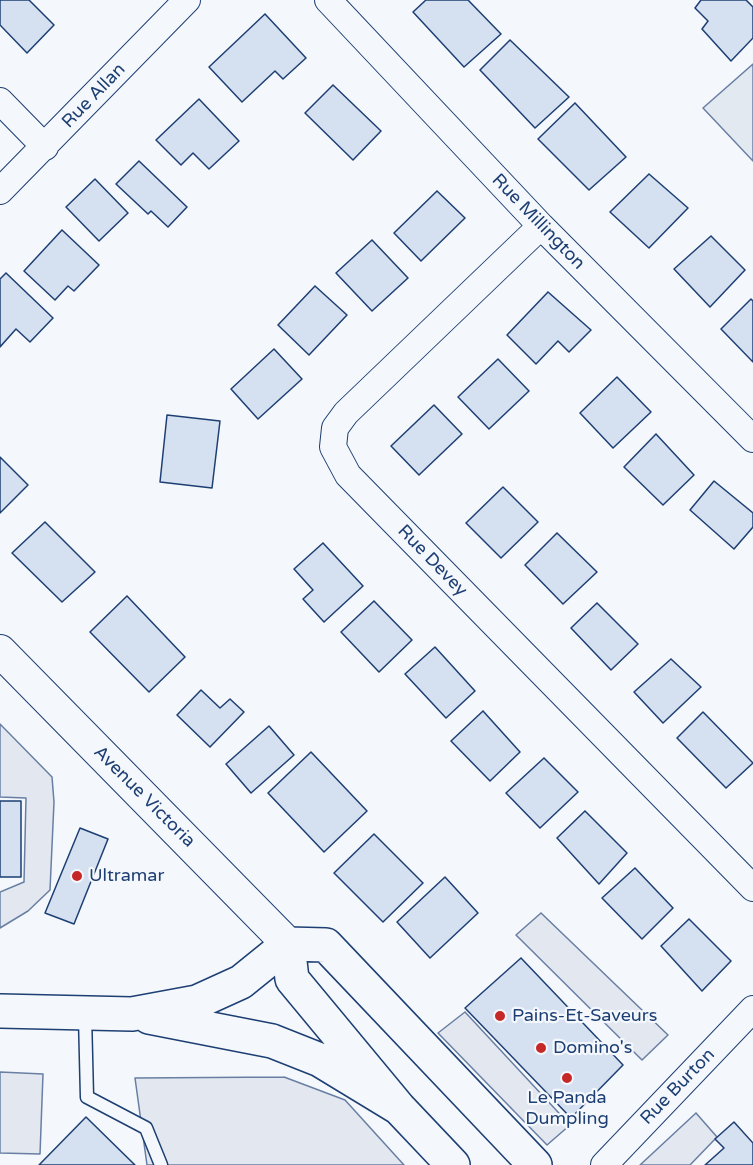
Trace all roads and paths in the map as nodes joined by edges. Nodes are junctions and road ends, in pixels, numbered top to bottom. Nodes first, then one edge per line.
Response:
1 (187, 0) edge
2 (328, 0) edge
3 (0, 101) edge
4 (45, 147) junction
5 (0, 191) edge
6 (541, 226) junction
7 (753, 439) edge
8 (0, 651) edge
9 (753, 888) edge
10 (288, 944) junction
11 (753, 1009) edge
12 (0, 1011) edge
13 (84, 1013) junction
14 (132, 1014) junction
15 (399, 1108) junction
16 (161, 1165) edge
17 (453, 1165) edge
18 (535, 1165) edge
19 (604, 1165) edge

1 - 4 street, Rue Allan
2 - 6 street, Rue Millington
3 - 4 street
4 - 5 street, Rue Allan
6 - 7 street, Rue Millington
6 - 9 street, Rue Devey
8 - 10 street, Avenue Victoria
10 - 14 main road
10 - 15 main road
10 - 18 main road
11 - 19 street, Rue Burton
12 - 13 main road
13 - 14 main road
13 - 16 lane
14 - 15 main road
15 - 17 main road

